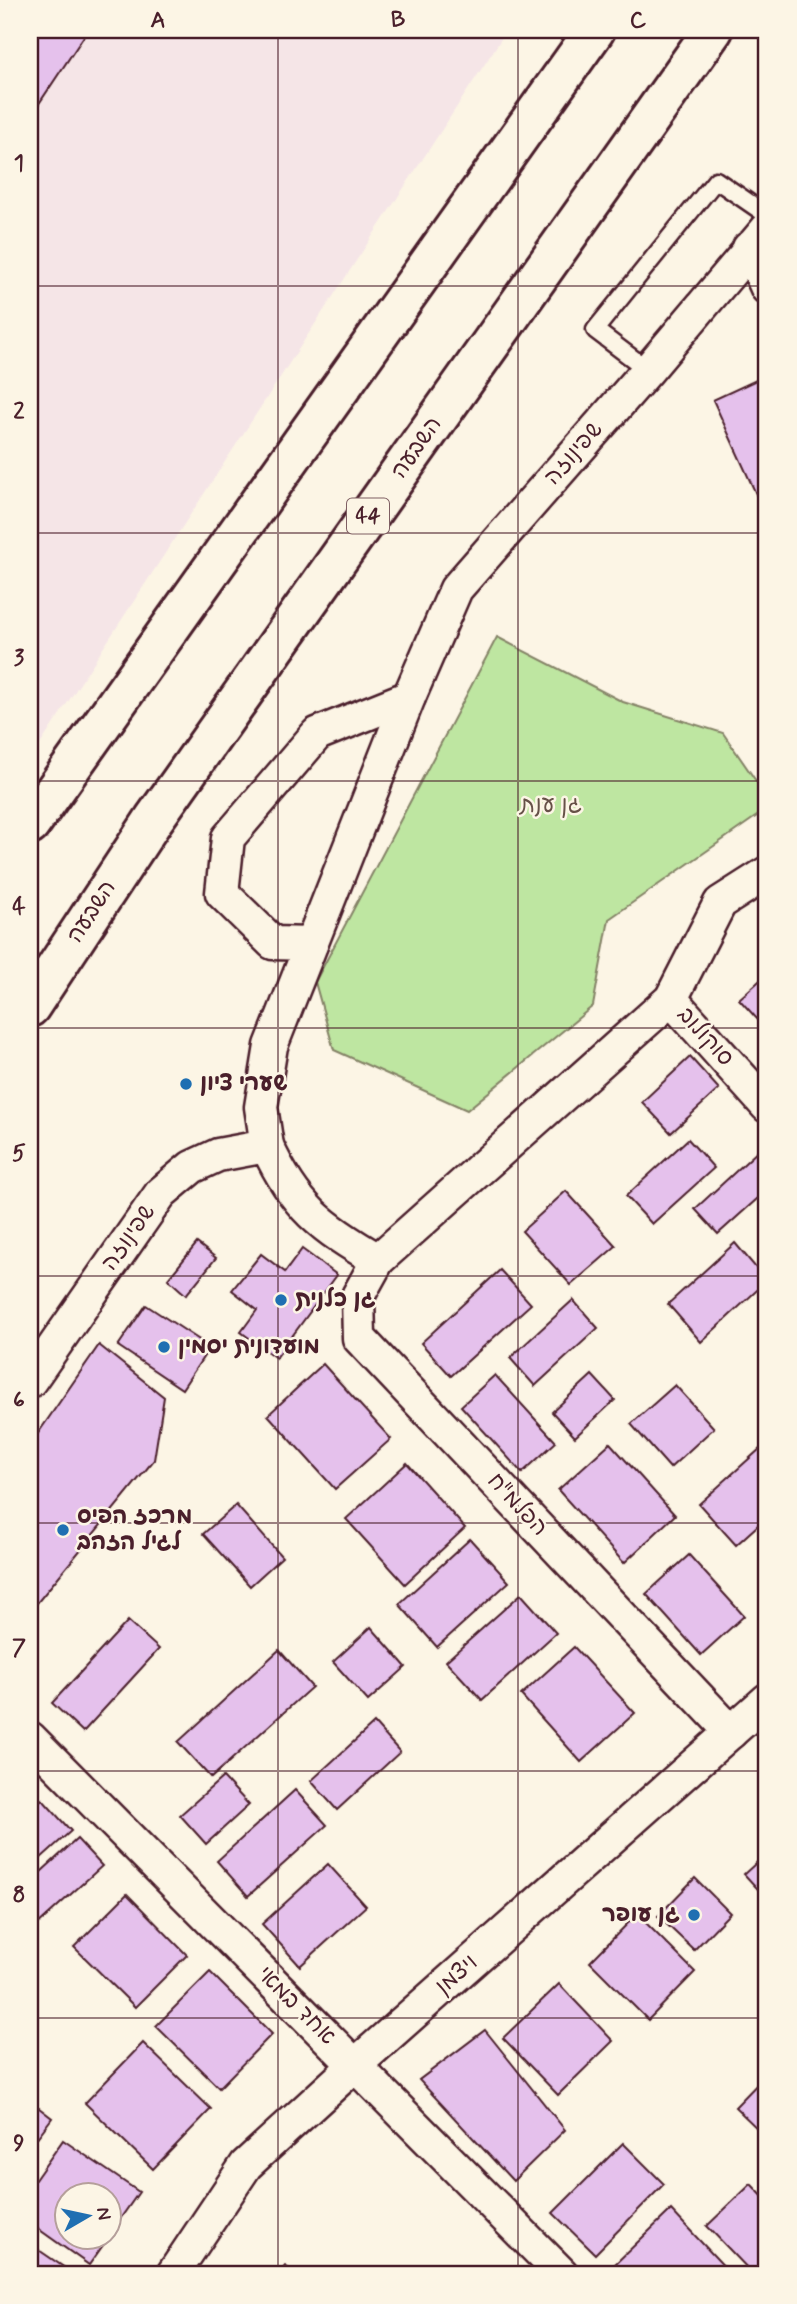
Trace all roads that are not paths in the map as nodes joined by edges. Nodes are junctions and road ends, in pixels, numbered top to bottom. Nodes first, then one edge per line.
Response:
1 (595, 30) edge
2 (713, 30) edge
3 (767, 215) edge
4 (758, 239) edge
5 (767, 288) edge
6 (648, 370) junction
7 (409, 697) junction
8 (30, 825) edge
9 (767, 873) edge
10 (311, 944) junction
11 (671, 999) junction
12 (30, 1007) edge
13 (767, 1106) edge
14 (267, 1146) junction
15 (378, 1260) junction
16 (30, 1381) edge
17 (767, 1700) edge
18 (731, 1732) junction
19 (30, 1738) edge
20 (355, 2065) junction
21 (173, 2274) edge
22 (562, 2274) edge

1 - 8 highway
2 - 12 highway, השבעה / 44
3 - 6 lane
4 - 5 street
4 - 6 street, שפינוזה
6 - 7 street, שפינוזה
7 - 10 street, שפינוזה
7 - 10 street
9 - 11 street
10 - 14 street, שפינוזה
11 - 13 street, סוקולוב
11 - 15 street, הפלמ"ח
14 - 15 street, שפינוזה
14 - 16 street, שפינוזה
15 - 18 street, הפלמ"ח
17 - 18 street, ויצמן
18 - 20 street, ויצמן
19 - 20 street, אחד במאי
20 - 21 street, ויצמן
20 - 22 street, אחד במאי

